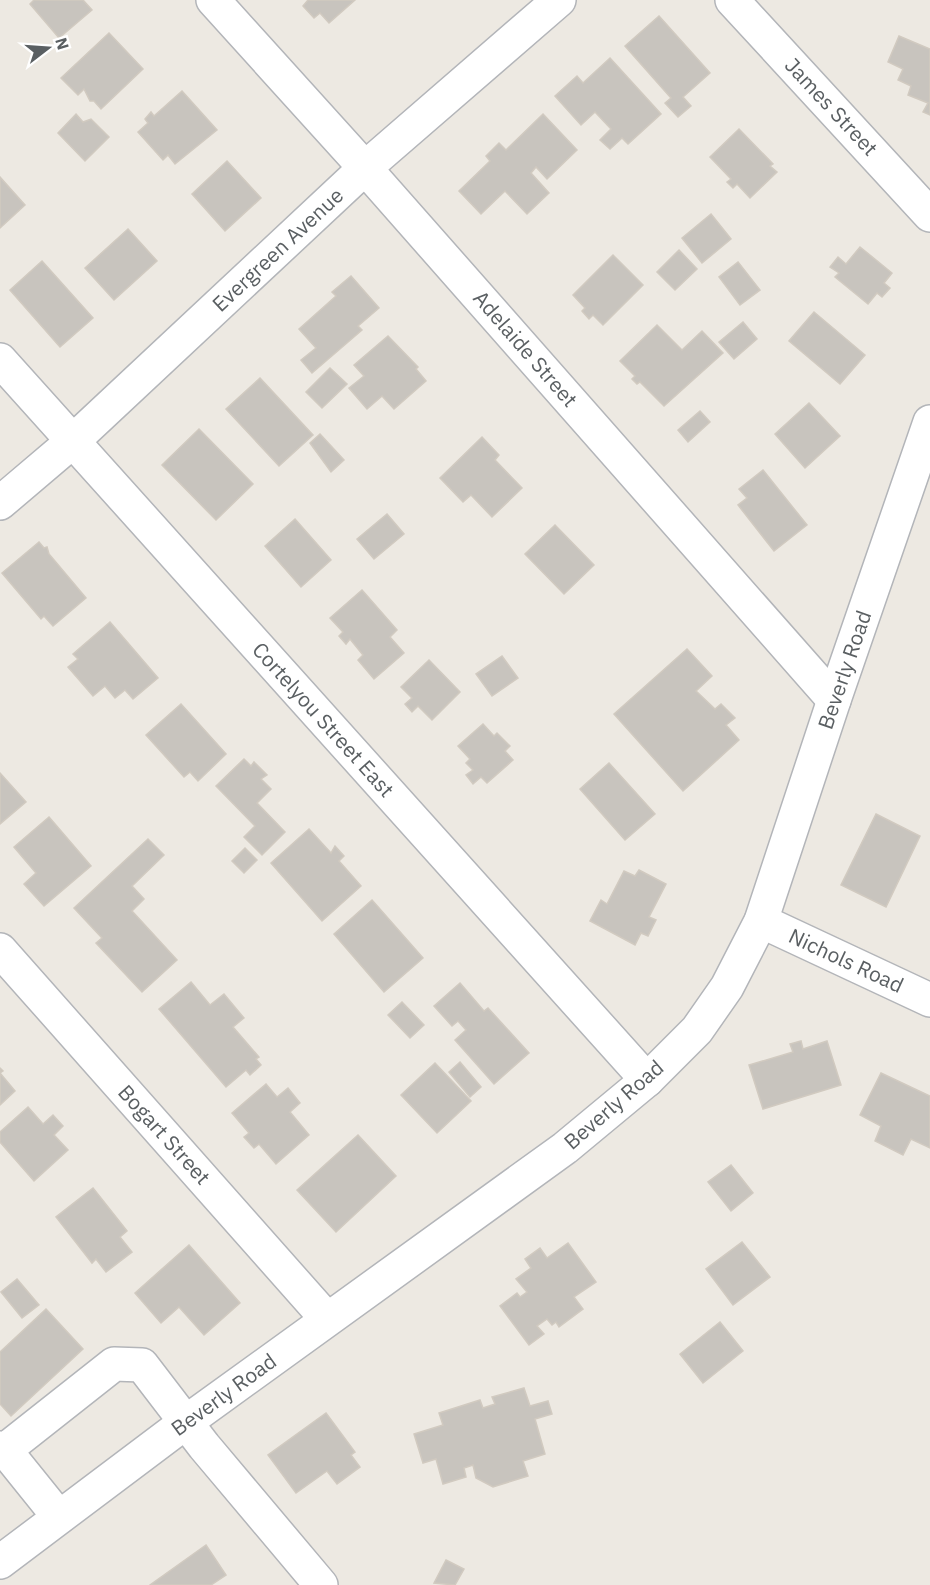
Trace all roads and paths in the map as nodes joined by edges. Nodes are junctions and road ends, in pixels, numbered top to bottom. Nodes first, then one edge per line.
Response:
1 (213, 0) edge
2 (559, 0) edge
3 (732, 0) edge
4 (365, 168) junction
5 (930, 215) edge
6 (0, 360) edge
7 (73, 441) junction
8 (927, 441) edge
9 (0, 503) edge
10 (834, 700) junction
11 (761, 921) junction
12 (0, 950) edge
13 (930, 1000) edge
14 (647, 1080) junction
15 (327, 1319) junction
16 (186, 1422) junction
17 (2, 1449) edge
18 (59, 1516) junction
19 (0, 1562) edge
20 (321, 1585) edge

1 - 4 street, Adelaide Street
2 - 4 street, Evergreen Avenue
3 - 5 street, James Street
4 - 7 street, Evergreen Avenue
4 - 10 street, Adelaide Street
6 - 7 street, Cortelyou Street East
7 - 9 street, Evergreen Avenue
7 - 14 street, Cortelyou Street East
8 - 10 street, Beverly Road
10 - 11 street, Beverly Road
11 - 13 street, Nichols Road
11 - 14 street, Beverly Road
12 - 15 street, Bogart Street
14 - 15 street, Beverly Road
15 - 16 street, Beverly Road
16 - 17 street
16 - 18 street, Beverly Road
16 - 20 street
17 - 18 street
18 - 19 street, Beverly Road

